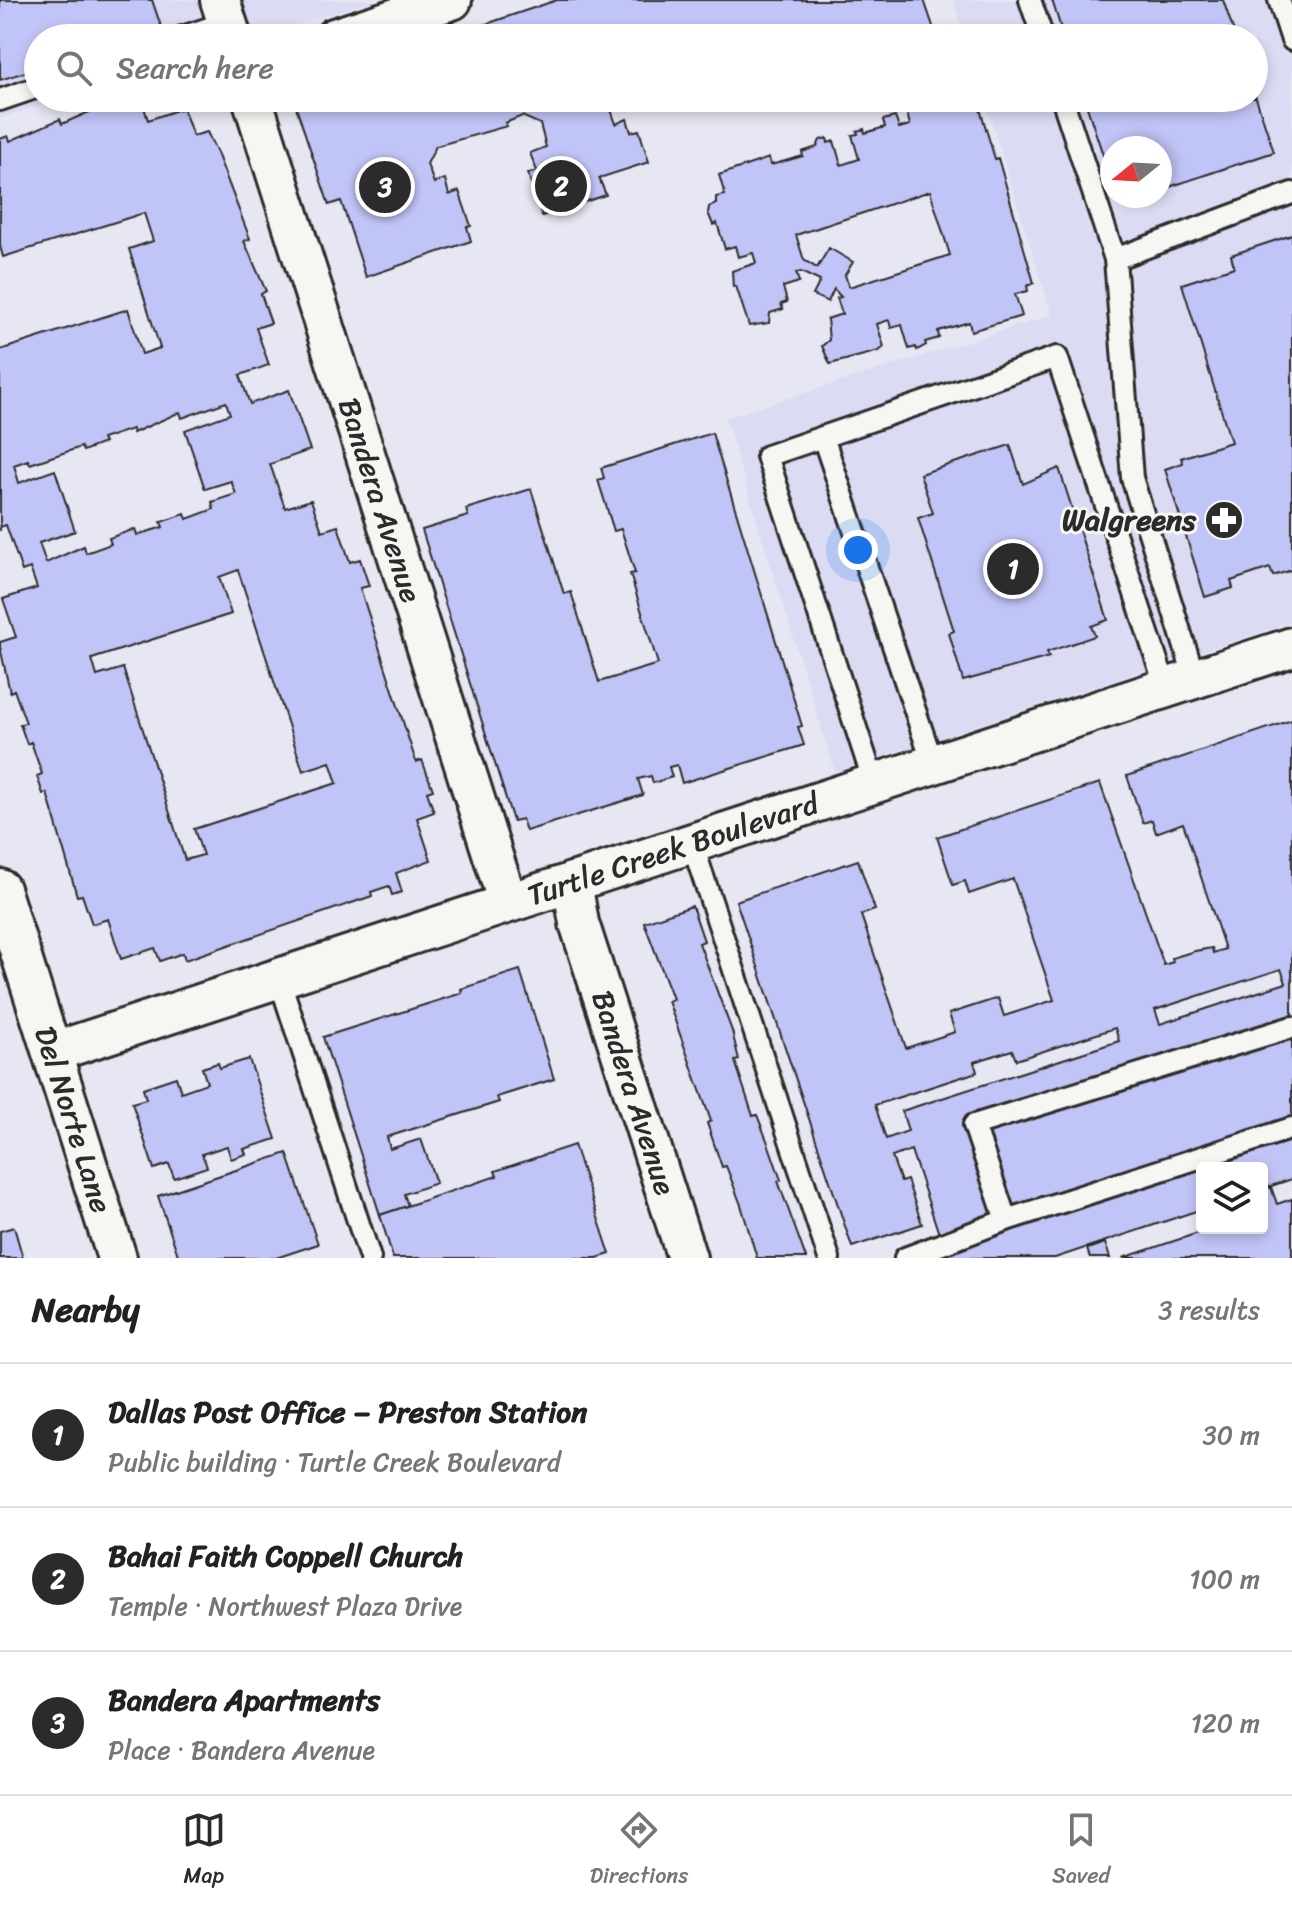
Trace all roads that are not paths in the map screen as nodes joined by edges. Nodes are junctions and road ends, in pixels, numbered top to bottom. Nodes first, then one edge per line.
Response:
1 (452, 0) edge
2 (1030, 0) edge
3 (1279, 0) edge
4 (377, 24) edge
5 (1038, 24) edge
6 (1292, 40) edge
7 (24, 92) edge
8 (0, 100) edge
9 (256, 112) edge
10 (1067, 112) edge
11 (1292, 193) edge
12 (1115, 259) junction
13 (823, 437) junction
14 (1292, 647) edge
15 (1180, 683) junction
16 (933, 764) junction
17 (874, 783) junction
18 (692, 843) junction
19 (572, 882) junction
20 (0, 889) edge
21 (508, 903) junction
22 (279, 978) junction
23 (1292, 1027) edge
24 (53, 1052) junction
25 (1292, 1128) edge
26 (1006, 1220) junction
27 (117, 1258) edge
28 (370, 1258) edge
29 (687, 1258) edge
30 (829, 1258) edge
31 (905, 1258) edge

1 - 4 street
2 - 5 lane
3 - 6 lane
7 - 8 lane
9 - 21 street, Bandera Avenue
10 - 12 lane
11 - 12 lane
12 - 15 lane
13 - 15 lane
13 - 16 lane
13 - 17 lane
14 - 15 street, Turtle Creek Boulevard
15 - 16 street, Turtle Creek Boulevard
16 - 17 street, Turtle Creek Boulevard
17 - 18 street, Turtle Creek Boulevard
18 - 19 street, Turtle Creek Boulevard
18 - 30 lane
19 - 21 street, Turtle Creek Boulevard
19 - 29 street, Bandera Avenue
20 - 24 street, Del Norte Lane
21 - 22 street, Turtle Creek Boulevard
22 - 24 street, Turtle Creek Boulevard
22 - 28 lane
23 - 26 lane
24 - 27 street, Del Norte Lane
25 - 26 lane
26 - 31 lane

